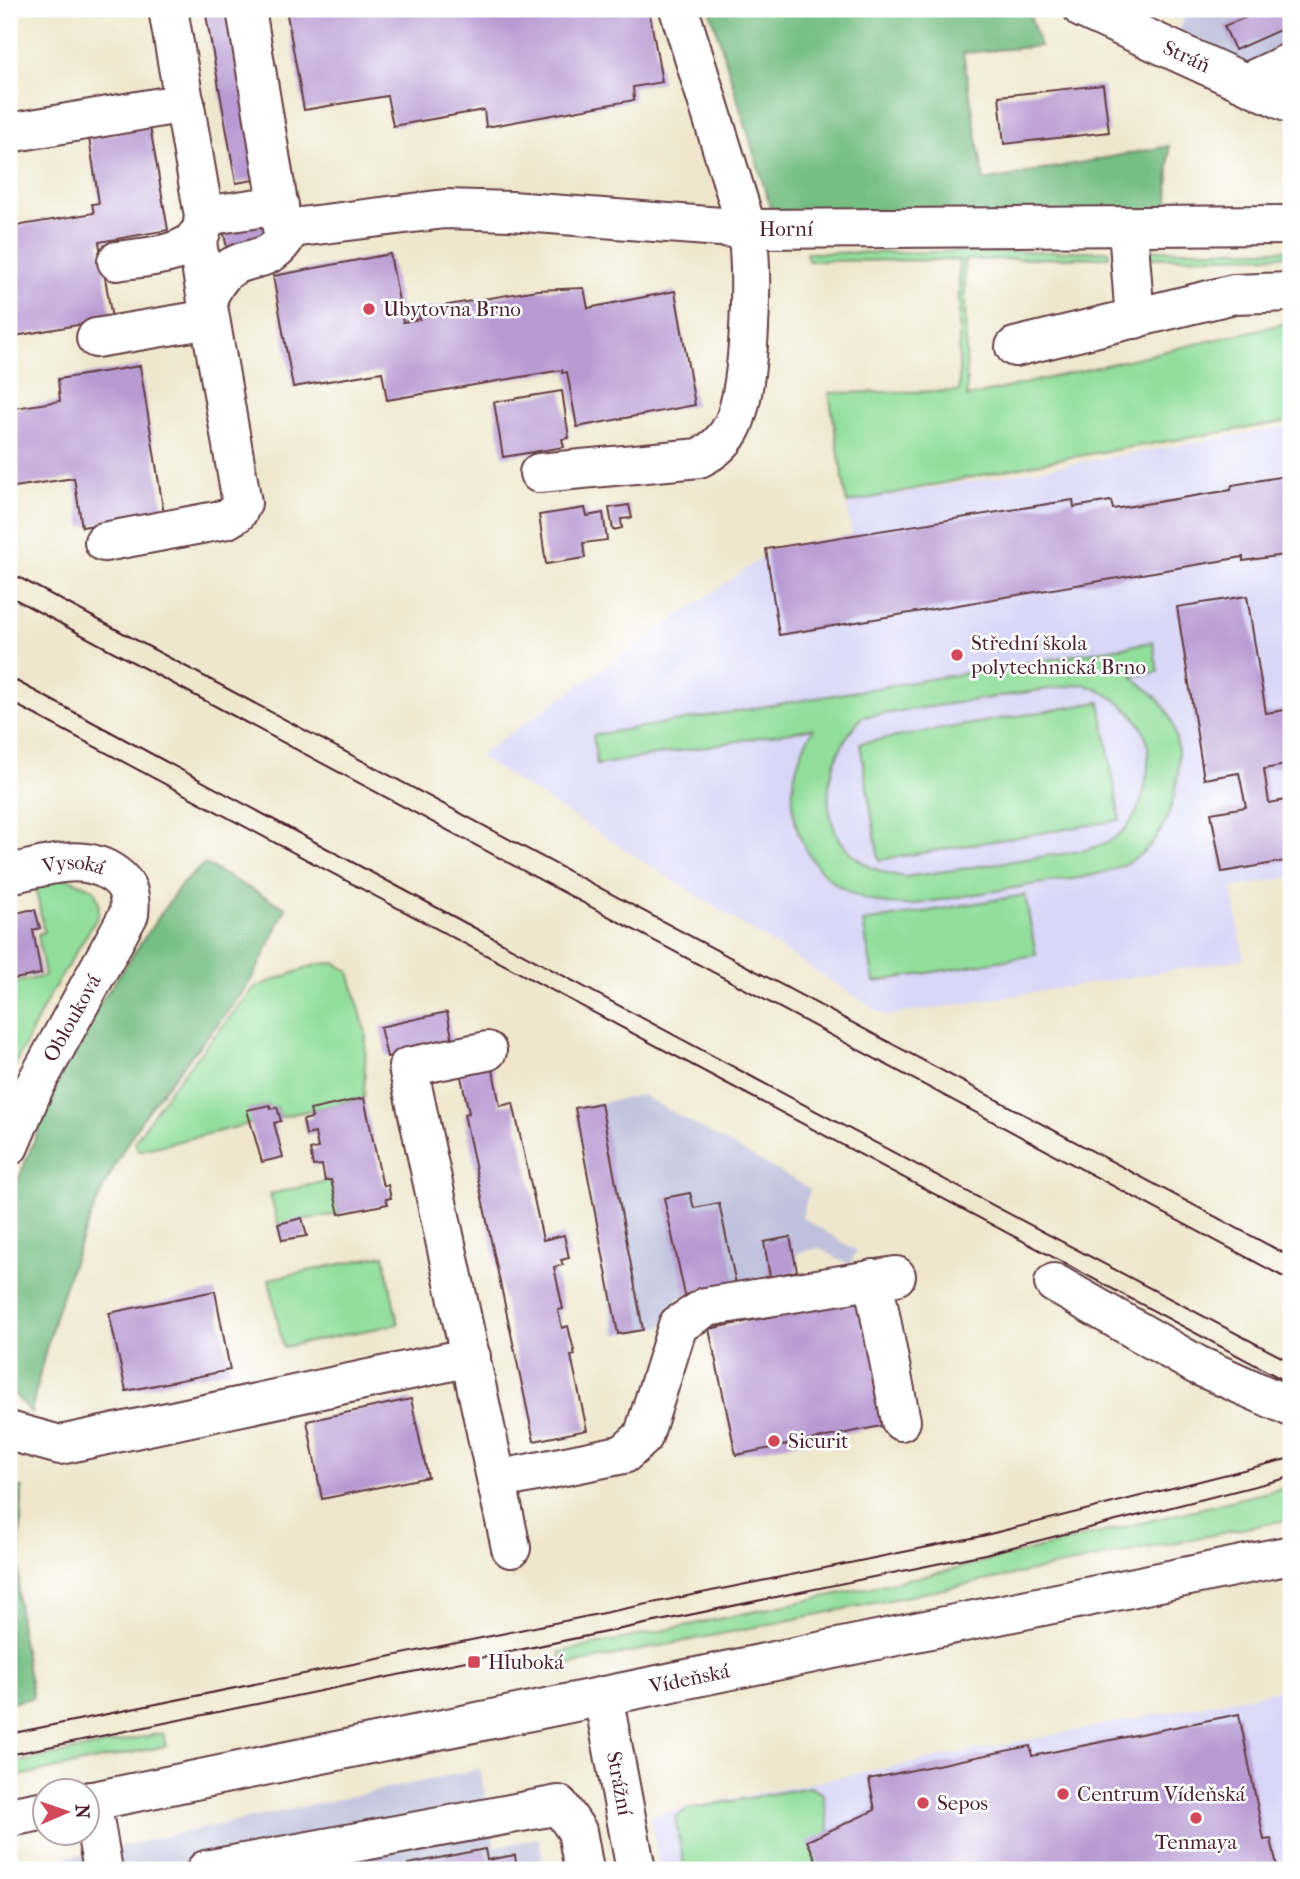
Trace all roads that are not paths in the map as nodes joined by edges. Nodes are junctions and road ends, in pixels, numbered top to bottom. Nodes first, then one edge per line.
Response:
1 (168, 9) edge
2 (246, 9) edge
3 (679, 9) edge
4 (1083, 9) edge
5 (1291, 62) edge
6 (1248, 82) junction
7 (185, 103) junction
8 (1291, 104) edge
9 (9, 133) edge
10 (282, 217) junction
11 (1291, 225) edge
12 (200, 226) junction
13 (747, 229) junction
14 (1128, 229) junction
15 (117, 261) dead end
16 (1291, 292) edge
17 (208, 309) junction
18 (1135, 319) junction
19 (96, 338) dead end
20 (1015, 346) dead end
21 (539, 473) dead end
22 (104, 542) dead end
23 (9, 874) edge
24 (128, 890) joint
25 (487, 1051) dead end
26 (10, 1137) edge
27 (1054, 1283) dead end
28 (471, 1357) junction
29 (1291, 1407) edge
30 (901, 1421) dead end
31 (9, 1431) edge
32 (497, 1480) junction
33 (511, 1548) dead end
34 (1291, 1555) edge
35 (603, 1696) junction
36 (102, 1798) edge
37 (32, 1812) edge
38 (9, 1816) edge
39 (99, 1848) edge
40 (340, 1858) edge
41 (103, 1870) edge
42 (206, 1870) edge
43 (584, 1870) edge
44 (636, 1870) edge

1 - 7 street
2 - 10 street
3 - 13 street
4 - 6 street, Stráň
5 - 6 street
6 - 8 street, Stráň
7 - 9 street
7 - 12 street
10 - 12 street, Horní
10 - 13 street, Horní
10 - 17 street
11 - 14 street, Horní
12 - 15 street, Horní
12 - 17 street
13 - 14 street, Horní
13 - 21 street
14 - 18 street
16 - 18 street
17 - 19 street
17 - 22 street
18 - 20 street
23 - 24 street, Vysoká
24 - 26 street, Oblouková
25 - 28 street
27 - 29 street
28 - 31 street
28 - 32 street
30 - 32 street
32 - 33 street
34 - 35 street, Vídeňská
35 - 36 street, Vídeňská
35 - 44 street, Strážní
37 - 38 street
39 - 41 street
40 - 42 street
40 - 43 street

